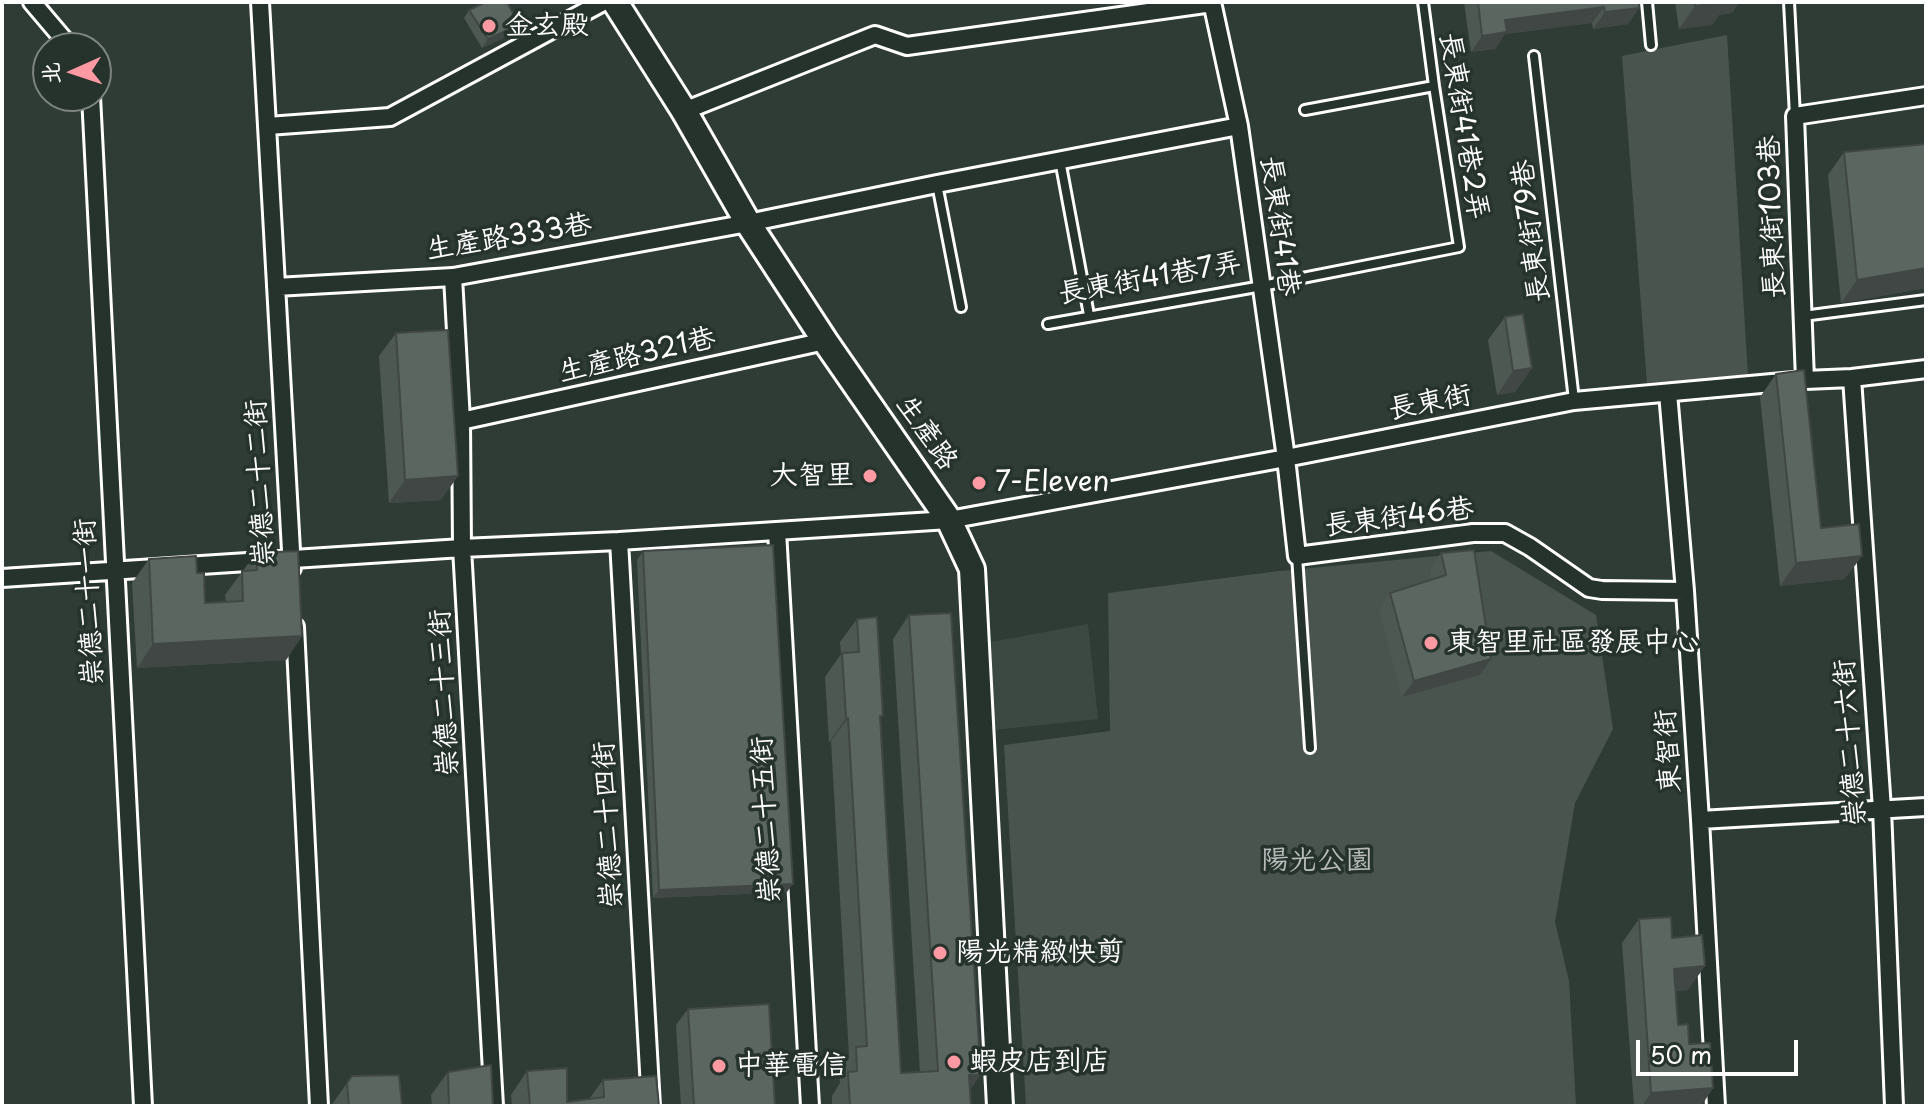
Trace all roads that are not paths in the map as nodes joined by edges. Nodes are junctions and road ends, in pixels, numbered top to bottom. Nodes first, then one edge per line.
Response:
1 (32, 2) edge
2 (260, 2) edge
3 (603, 2) edge
4 (615, 2) edge
5 (1214, 2) edge
6 (1423, 2) edge
7 (1647, 2) edge
8 (1789, 2) edge
9 (57, 32) edge
10 (1651, 45) dead end
11 (1534, 56) dead end
12 (1434, 86) junction
13 (1926, 96) edge
14 (1305, 110) dead end
15 (684, 111) junction
16 (92, 112) edge
17 (1795, 116) junction
18 (268, 126) junction
19 (1239, 126) junction
20 (1060, 160) junction
21 (937, 184) junction
22 (748, 223) junction
23 (453, 277) junction
24 (1262, 286) junction
25 (276, 287) junction
26 (1926, 300) edge
27 (961, 307) dead end
28 (1089, 315) junction
29 (1802, 316) junction
30 (1048, 324) dead end
31 (825, 341) junction
32 (1926, 369) edge
33 (1852, 378) junction
34 (1805, 380) junction
35 (1668, 393) junction
36 (1574, 401) junction
37 (461, 421) junction
38 (1286, 458) junction
39 (949, 520) junction
40 (777, 531) junction
41 (619, 541) junction
42 (462, 548) junction
43 (1297, 556) junction
44 (292, 560) junction
45 (114, 571) junction
46 (2, 578) edge
47 (1685, 591) junction
48 (1310, 748) dead end
49 (1926, 807) edge
50 (1882, 809) junction
51 (1700, 820) junction
52 (143, 1106) edge
53 (319, 1106) edge
54 (494, 1106) edge
55 (651, 1106) edge
56 (810, 1106) edge
57 (1000, 1106) edge
58 (1716, 1106) edge
59 (1894, 1106) edge

1 - 9 street
2 - 18 street, 崇德二十二街
3 - 18 street
4 - 15 street, 生產路
5 - 15 street
5 - 19 street, 長東街41巷
6 - 12 lane, 長東街41巷2弄
7 - 10 lane
8 - 17 lane, 長東街103巷
11 - 36 lane, 長東街79巷
12 - 14 lane
12 - 24 lane, 長東街41巷2弄
13 - 17 street, 長東街103巷
15 - 22 street, 生產路
16 - 45 street, 崇德二十一街
17 - 29 street, 長東街103巷
18 - 25 street, 崇德二十二街
19 - 20 street, 生產路333巷
19 - 24 street, 長東街41巷
20 - 21 street, 生產路333巷
20 - 28 lane
21 - 22 street, 生產路333巷
21 - 27 lane
22 - 23 street, 生產路333巷
22 - 31 street, 生產路
23 - 25 street, 生產路333巷
23 - 37 street, 崇德二十三街
24 - 28 lane, 長東街41巷7弄
24 - 38 street, 長東街41巷
25 - 44 street, 崇德二十二街
26 - 29 lane, 長東街103巷
28 - 30 lane, 長東街41巷7弄
29 - 34 street, 長東街103巷
31 - 37 street, 生產路321巷
31 - 39 street, 生產路
32 - 33 street, 長東街
33 - 34 street, 長東街
33 - 50 street, 崇德二十六街
34 - 35 street, 長東街
35 - 36 street, 長東街
35 - 47 street, 東智街
36 - 38 street, 長東街
37 - 42 street, 崇德二十三街
38 - 39 street, 長東街
38 - 43 street, 長東街46巷
39 - 40 street, 長東街
39 - 57 street, 生產路
40 - 41 street, 長東街
40 - 56 street, 崇德二十五街
41 - 42 street, 長東街
41 - 55 street, 崇德二十四街
42 - 44 street, 長東街
42 - 54 street, 崇德二十三街
43 - 47 street, 長東街46巷
43 - 48 lane
44 - 45 street, 長東街
44 - 53 street, 崇德二十二街
45 - 46 street, 長東街
45 - 52 street, 崇德二十一街
47 - 51 street, 東智街
49 - 50 street
50 - 51 street
50 - 59 street, 崇德二十六街
51 - 58 street, 東智街

